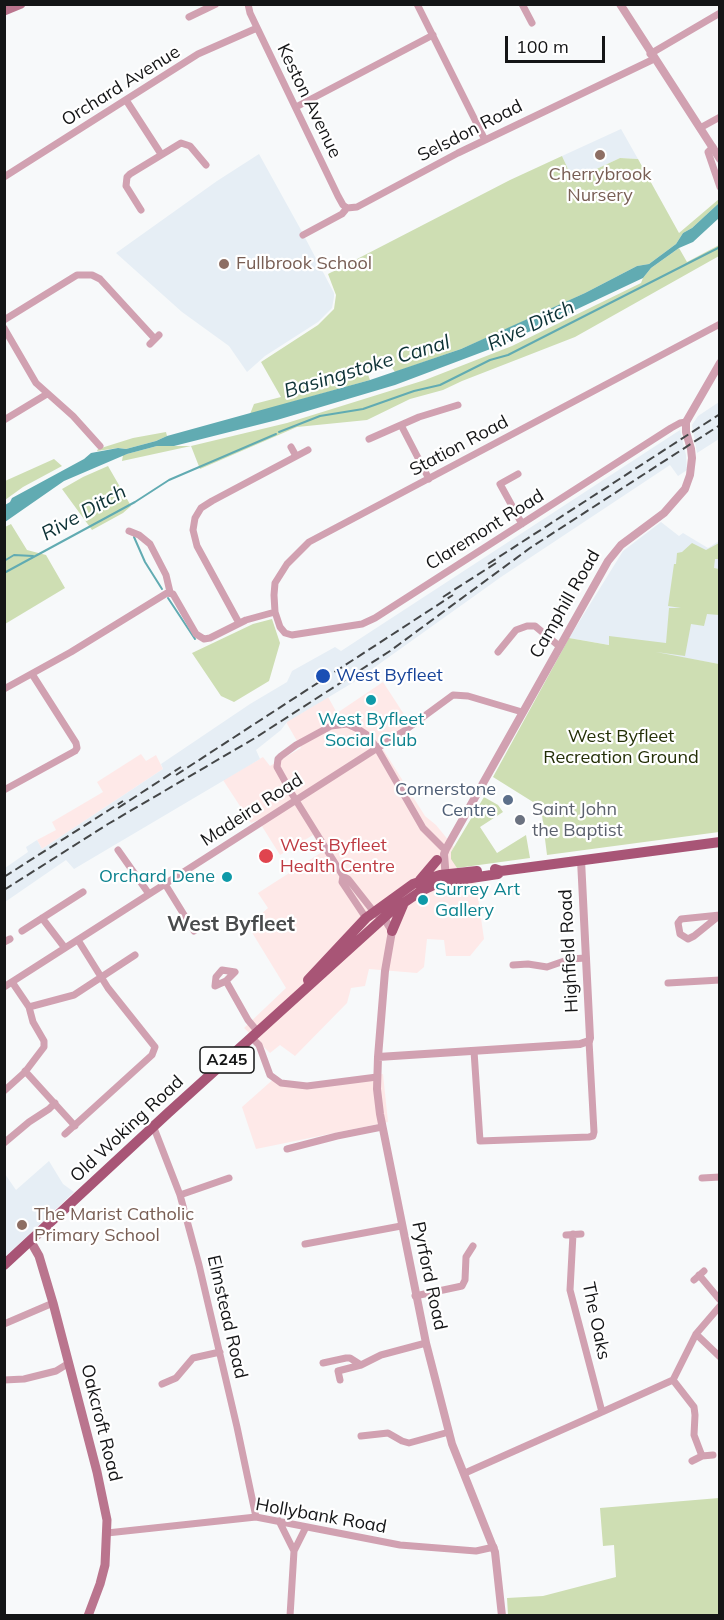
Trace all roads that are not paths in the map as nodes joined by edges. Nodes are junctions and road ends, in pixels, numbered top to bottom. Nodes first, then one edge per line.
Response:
1 (21, 4) edge
2 (216, 4) edge
3 (248, 4) edge
4 (417, 4) edge
5 (522, 4) edge
6 (620, 4) edge
7 (4, 11) edge
8 (720, 13) edge
9 (189, 17) dead end
10 (532, 23) dead end
11 (257, 28) junction
12 (433, 35) junction
13 (652, 57) junction
14 (126, 100) junction
15 (296, 107) junction
16 (720, 117) edge
17 (700, 128) junction
18 (485, 140) junction
19 (713, 147) junction
20 (161, 154) junction
21 (720, 159) edge
22 (206, 165) dead end
23 (4, 177) edge
24 (720, 187) edge
25 (347, 208) junction
26 (141, 210) dead end
27 (303, 235) dead end
28 (4, 320) edge
29 (720, 324) edge
30 (4, 328) edge
31 (154, 339) dead end
32 (720, 363) edge
33 (47, 394) junction
34 (458, 405) dead end
35 (4, 420) edge
36 (686, 422) junction
37 (401, 425) junction
38 (369, 439) dead end
39 (100, 446) dead end
40 (291, 447) dead end
41 (308, 450) dead end
42 (296, 456) junction
43 (518, 474) dead end
44 (429, 478) junction
45 (522, 524) junction
46 (129, 531) dead end
47 (170, 592) junction
48 (275, 612) junction
49 (239, 623) junction
50 (288, 635) joint
51 (560, 646) junction
52 (498, 652) dead end
53 (32, 674) junction
54 (4, 689) edge
55 (522, 712) junction
56 (377, 748) junction
57 (4, 790) edge
58 (296, 800) junction
59 (720, 842) edge
60 (445, 845) junction
61 (118, 850) dead end
62 (437, 860) junction
63 (581, 860) junction
64 (127, 864) junction
65 (120, 868) dead end
66 (443, 878) junction
67 (420, 881) junction
68 (165, 884) junction
69 (83, 892) dead end
70 (149, 894) junction
71 (404, 902) junction
72 (720, 915) edge
73 (42, 918) junction
74 (375, 918) junction
75 (22, 931) dead end
76 (194, 931) dead end
77 (392, 932) junction
78 (78, 940) junction
79 (64, 948) junction
80 (135, 955) dead end
81 (586, 958) junction
82 (513, 965) dead end
83 (101, 978) junction
84 (720, 980) edge
85 (226, 981) dead end
86 (12, 982) junction
87 (668, 983) dead end
88 (4, 987) edge
89 (29, 1007) junction
90 (255, 1035) junction
91 (589, 1041) junction
92 (474, 1051) junction
93 (378, 1057) junction
94 (26, 1071) junction
95 (377, 1077) junction
96 (4, 1091) edge
97 (55, 1103) junction
98 (75, 1126) junction
99 (382, 1127) junction
100 (154, 1128) junction
101 (65, 1134) dead end
102 (4, 1143) edge
103 (292, 1149) dead end
104 (720, 1177) edge
105 (229, 1178) dead end
106 (702, 1178) dead end
107 (180, 1195) junction
108 (401, 1226) junction
109 (573, 1234) dead end
110 (31, 1242) junction
111 (305, 1244) dead end
112 (468, 1248) dead end
113 (4, 1265) edge
114 (699, 1275) dead end
115 (416, 1296) junction
116 (720, 1300) edge
117 (53, 1304) junction
118 (720, 1306) edge
119 (4, 1324) edge
120 (696, 1334) junction
121 (426, 1344) junction
122 (220, 1352) junction
123 (720, 1357) edge
124 (323, 1363) dead end
125 (69, 1364) junction
126 (361, 1365) junction
127 (4, 1380) edge
128 (340, 1380) dead end
129 (673, 1380) junction
130 (162, 1384) dead end
131 (602, 1412) junction
132 (449, 1432) junction
133 (365, 1438) dead end
134 (713, 1455) dead end
135 (702, 1456) junction
136 (692, 1461) dead end
137 (465, 1473) junction
138 (256, 1517) junction
139 (279, 1521) junction
140 (306, 1527) junction
141 (107, 1533) junction
142 (494, 1547) junction
143 (294, 1551) junction
144 (88, 1616) edge
145 (290, 1616) edge
146 (502, 1616) edge

1 - 7 main road
2 - 9 street
3 - 11 street, Keston Avenue
4 - 12 street
5 - 10 street
6 - 13 street
8 - 13 street, Selsdon Road
11 - 14 street, Orchard Avenue
11 - 15 street, Keston Avenue
12 - 15 street
12 - 18 street
13 - 17 street
13 - 18 street, Selsdon Road
14 - 20 street
14 - 23 street, Orchard Avenue
15 - 25 street, Keston Avenue
16 - 17 street
17 - 19 street
18 - 25 street, Selsdon Road
19 - 21 street
19 - 24 street
20 - 22 street
20 - 26 street
25 - 27 street, Selsdon Road
28 - 31 street
29 - 44 street, Station Road
30 - 33 street
32 - 36 street
33 - 35 street
33 - 39 street
34 - 37 street
36 - 45 street, Claremont Road
36 - 51 street, Camphill Road
37 - 38 street
37 - 44 street
40 - 42 street
41 - 42 street
42 - 49 street
43 - 45 street
44 - 48 street, Station Road
45 - 50 street, Claremont Road
46 - 47 street
47 - 49 street
47 - 53 street
48 - 49 street
48 - 50 street, Station Road
51 - 52 street
51 - 55 street, Camphill Road
53 - 54 street
53 - 57 street
55 - 56 street, Madeira Road
55 - 60 street, Camphill Road
56 - 58 street, Madeira Road
56 - 58 street
56 - 60 street
58 - 68 street, Madeira Road
58 - 74 street
59 - 63 main road, A245
60 - 62 street, Camphill Road
60 - 66 street, Camphill Road
61 - 64 street
62 - 66 street
62 - 67 main road
63 - 66 main road, A245
63 - 81 street, Highfield Road
64 - 65 street
64 - 70 street
66 - 67 main road, Old Woking Road / A245
66 - 71 main road, Old Woking Road / A245
67 - 74 main road, Old Woking Road / A245
68 - 70 street, Madeira Road
68 - 76 street
69 - 73 street
70 - 78 street, Madeira Road
71 - 74 main road, Old Woking Road / A245
71 - 77 main road
72 - 72 street
73 - 75 street
73 - 79 street
74 - 77 street
74 - 90 main road, Old Woking Road / A245
77 - 93 street, Pyrford Road
78 - 79 street, Madeira Road
78 - 83 street
79 - 86 street, Madeira Road
80 - 83 street
81 - 82 street
81 - 91 street, Highfield Road
83 - 89 street
83 - 98 street
84 - 87 street
85 - 90 street
86 - 88 street, Madeira Road
86 - 89 street
89 - 94 street
90 - 95 street
90 - 100 main road, Old Woking Road / A245
91 - 92 street
91 - 92 street, Highfield Road
92 - 93 street
93 - 95 street, Pyrford Road
94 - 96 street
94 - 97 street
95 - 99 street, Pyrford Road
97 - 98 street
97 - 102 street
98 - 101 street
99 - 103 street
99 - 108 street, Pyrford Road
100 - 107 street, Elmstead Road
100 - 110 main road, Old Woking Road / A245
104 - 106 street
105 - 107 street
107 - 122 street, Elmstead Road
108 - 111 street
108 - 115 street, Pyrford Road
109 - 131 street, The Oaks
110 - 113 main road, Old Woking Road / A245
110 - 117 main road, Oakcroft Road
112 - 115 street
114 - 116 street
115 - 121 street, Pyrford Road
117 - 119 street
117 - 125 main road, Oakcroft Road
118 - 120 street
120 - 123 street
120 - 129 street
121 - 126 street
121 - 132 street, Pyrford Road
122 - 130 street
122 - 138 street, Elmstead Road
124 - 126 street
125 - 127 street
125 - 141 main road, Oakcroft Road
126 - 128 street
129 - 131 street
129 - 135 street
131 - 137 street
132 - 133 street
132 - 137 street, Pyrford Road
134 - 135 street
135 - 136 street
137 - 142 street, Pyrford Road
138 - 139 street, Hollybank Road
138 - 141 street, Hollybank Road
139 - 140 street, Hollybank Road
139 - 143 street
140 - 142 street, Hollybank Road
140 - 143 street
141 - 144 main road, Oakcroft Road
142 - 146 street, Pyrford Road
143 - 145 street

